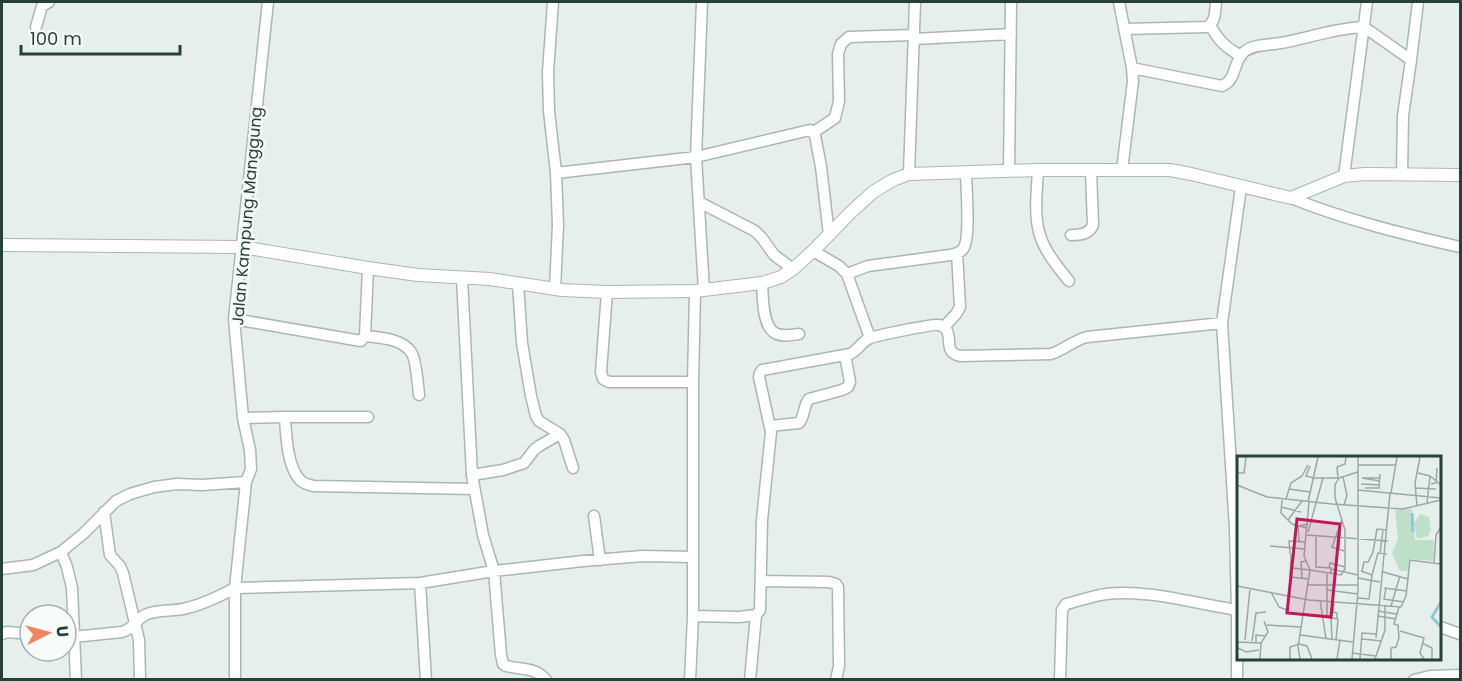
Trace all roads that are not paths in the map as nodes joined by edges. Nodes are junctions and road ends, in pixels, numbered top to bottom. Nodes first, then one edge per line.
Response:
1 (49, 2) edge
2 (268, 2) edge
3 (553, 2) edge
4 (702, 2) edge
5 (915, 2) edge
6 (1011, 2) edge
7 (1119, 2) edge
8 (1216, 2) edge
9 (1367, 2) edge
10 (1418, 2) edge
11 (1210, 25) junction
12 (36, 27) dead end
13 (1364, 27) junction
14 (1124, 29) junction
15 (1011, 34) junction
16 (914, 37) junction
17 (1241, 56) junction
18 (1411, 60) junction
19 (1132, 68) junction
20 (814, 132) junction
21 (696, 157) junction
22 (1038, 170) junction
23 (1091, 170) junction
24 (1122, 170) junction
25 (1009, 171) junction
26 (966, 172) junction
27 (556, 173) junction
28 (909, 174) junction
29 (1402, 174) junction
30 (1461, 174) edge
31 (1344, 176) junction
32 (1240, 187) junction
33 (1291, 198) junction
34 (699, 202) junction
35 (1071, 234) dead end
36 (829, 235) junction
37 (2, 245) edge
38 (242, 247) junction
39 (1461, 247) edge
40 (813, 251) junction
41 (957, 254) junction
42 (368, 268) junction
43 (793, 268) junction
44 (847, 274) junction
45 (462, 278) junction
46 (1069, 281) dead end
47 (762, 282) junction
48 (518, 284) junction
49 (555, 289) junction
50 (700, 290) junction
51 (608, 292) junction
52 (234, 319) junction
53 (1222, 323) junction
54 (945, 327) junction
55 (799, 334) dead end
56 (365, 336) junction
57 (870, 338) junction
58 (845, 355) junction
59 (693, 382) junction
60 (419, 395) dead end
61 (285, 417) junction
62 (368, 417) dead end
63 (243, 418) junction
64 (770, 426) junction
65 (560, 434) junction
66 (573, 468) dead end
67 (472, 475) junction
68 (246, 482) junction
69 (474, 489) junction
70 (104, 512) junction
71 (594, 516) dead end
72 (61, 552) junction
73 (693, 556) junction
74 (600, 560) junction
75 (2, 568) edge
76 (494, 571) junction
77 (761, 581) junction
78 (420, 583) junction
79 (1237, 583) edge
80 (235, 588) junction
81 (71, 603) edge
82 (1237, 610) edge
83 (756, 615) junction
84 (693, 616) junction
85 (136, 624) junction
86 (1441, 627) edge
87 (18, 633) edge
88 (2, 634) edge
89 (1461, 634) edge
90 (78, 636) edge
91 (1237, 660) edge
92 (74, 663) edge
93 (1461, 675) edge
94 (76, 680) edge
95 (140, 680) edge
96 (235, 680) edge
97 (426, 680) edge
98 (546, 680) edge
99 (690, 680) edge
100 (750, 680) edge
101 (836, 680) edge
102 (1060, 680) edge
103 (1237, 680) edge
104 (1414, 680) edge

1 - 12 street
2 - 38 street, Jalan Kampung Manggung
3 - 27 street
4 - 21 street
5 - 16 street
6 - 15 street
7 - 14 street
8 - 11 street
9 - 13 street
10 - 18 street
11 - 14 street
11 - 17 street
13 - 17 street
13 - 18 street
13 - 31 street
14 - 19 street
15 - 16 street
15 - 25 street
16 - 20 street
16 - 28 street
17 - 19 street
18 - 29 street
19 - 24 street
20 - 21 street
20 - 36 street
21 - 27 street
21 - 34 street
22 - 23 street
22 - 25 street
22 - 46 street
23 - 24 street
23 - 35 street
24 - 32 street
25 - 26 street
26 - 28 street
26 - 41 street
27 - 49 street
28 - 36 street
29 - 30 street
29 - 31 street
31 - 33 street
32 - 33 street
32 - 53 street
33 - 39 street
34 - 43 street
34 - 50 street
36 - 40 street
37 - 38 street
38 - 42 street
38 - 52 street, Jalan Kampung Manggung
40 - 43 street
40 - 44 street
41 - 44 street
41 - 54 street
42 - 45 street
42 - 56 street
43 - 47 street
44 - 57 street
45 - 48 street
45 - 67 street
47 - 50 street
47 - 55 street
48 - 49 street
48 - 65 street
49 - 51 street
50 - 51 street
50 - 59 street
51 - 59 street
52 - 56 street
52 - 63 street, Jalan Kampung Manggung
53 - 54 street
53 - 79 street
54 - 57 street
56 - 60 street
57 - 58 street
58 - 64 street
58 - 64 street
59 - 73 street
61 - 62 street
61 - 63 street
61 - 69 street
63 - 68 street, Jalan Kampung Manggung
64 - 77 street
65 - 66 street
65 - 67 street
67 - 69 street
68 - 70 street
68 - 80 street, Jalan Kampung Manggung
69 - 76 street
70 - 72 street
70 - 85 street
71 - 74 street
72 - 75 street
72 - 81 street
73 - 74 street
73 - 84 street
74 - 76 street
76 - 78 street
76 - 98 street
77 - 83 street
77 - 101 street
78 - 80 street
78 - 97 street
80 - 85 street
80 - 96 street, Jalan Kampung Manggung
82 - 102 street
83 - 84 street
83 - 100 street
84 - 99 street
85 - 90 street
85 - 95 street
86 - 89 street
87 - 88 street
91 - 103 street
92 - 94 street
93 - 104 street

